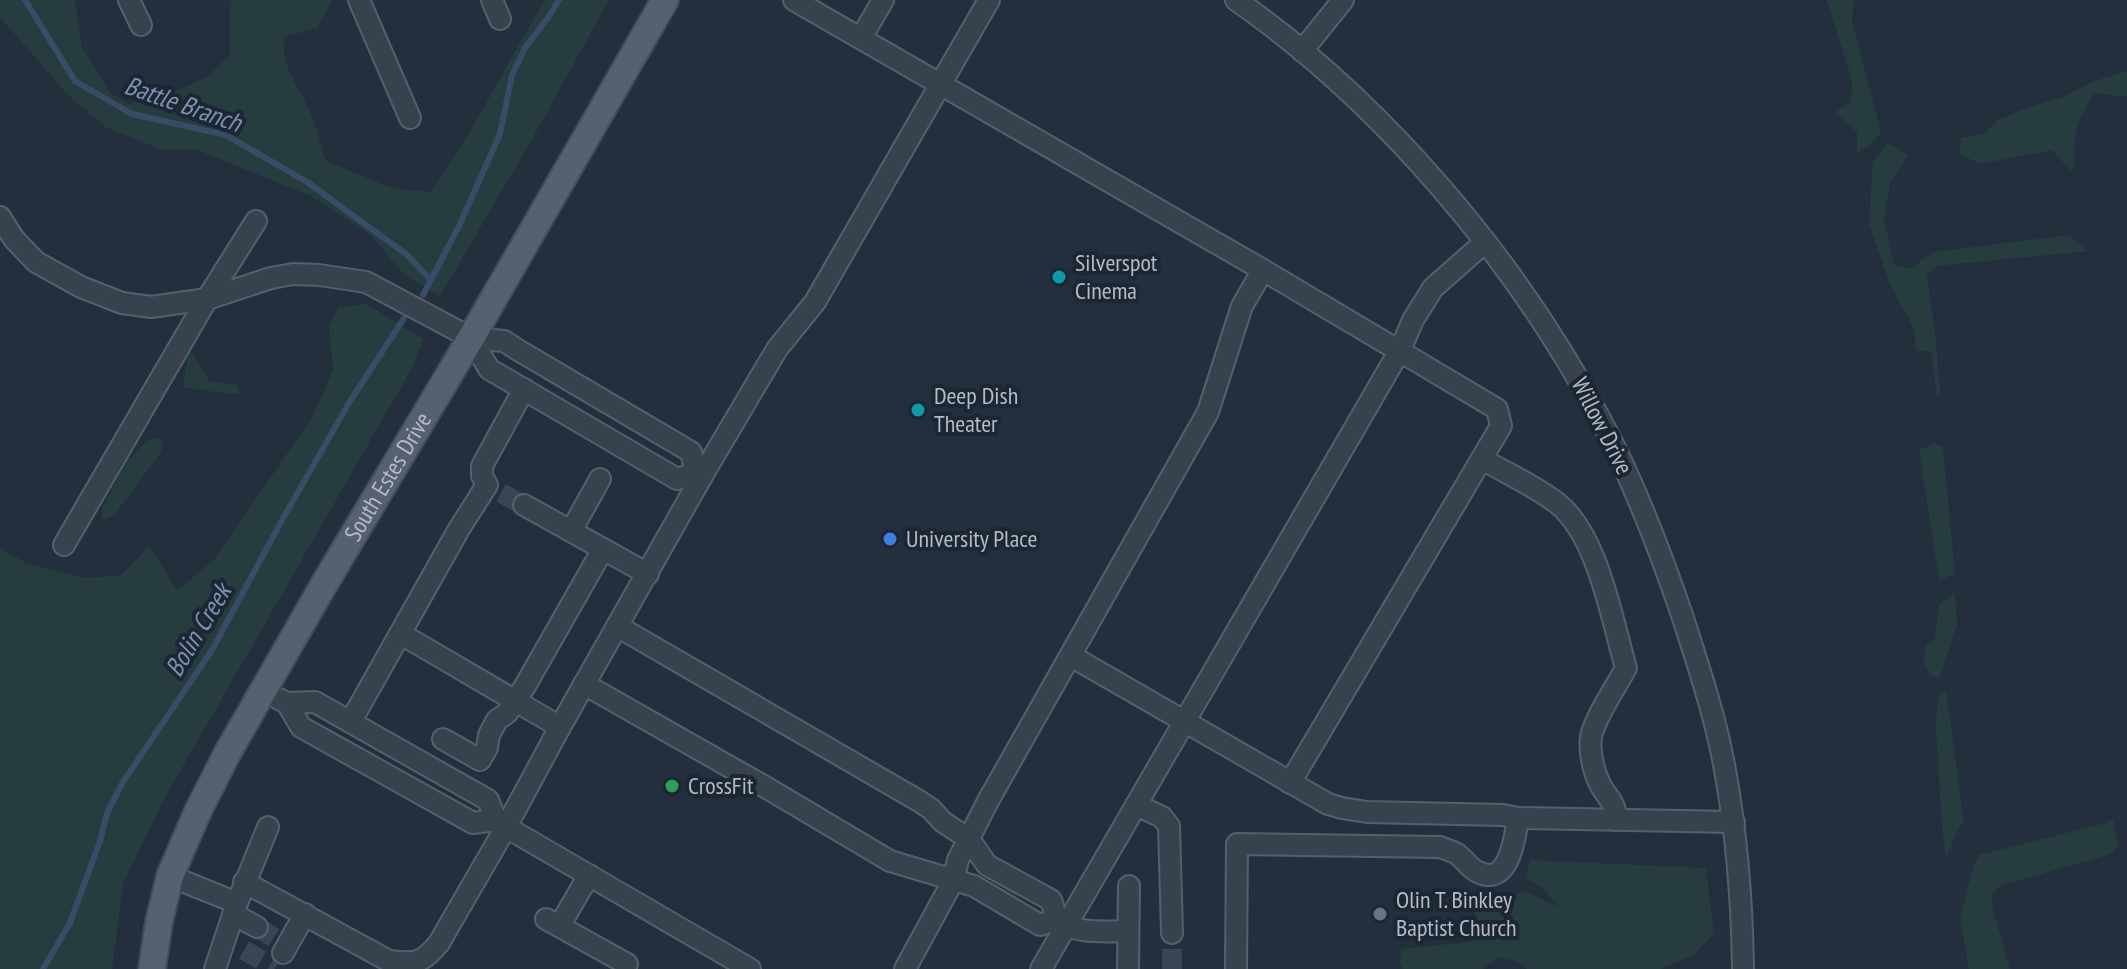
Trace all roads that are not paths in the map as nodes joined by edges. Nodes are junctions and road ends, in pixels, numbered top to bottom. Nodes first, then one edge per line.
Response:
1 (129, 0) edge
2 (359, 0) edge
3 (665, 0) edge
4 (794, 0) edge
5 (883, 0) edge
6 (989, 0) edge
7 (1236, 0) edge
8 (1337, 2) edge
9 (141, 25) dead end
10 (861, 38) junction
11 (1302, 51) junction
12 (941, 83) junction
13 (410, 118) dead end
14 (0, 217) edge
15 (256, 221) dead end
16 (1485, 242) junction
17 (1263, 270) junction
18 (207, 299) junction
19 (471, 338) junction
20 (1400, 350) junction
21 (524, 389) junction
22 (1482, 459) junction
23 (699, 474) junction
24 (600, 479) dead end
25 (524, 505) tunnel mouth
26 (571, 531) junction
27 (64, 545) dead end
28 (603, 549) junction
29 (648, 574) junction
30 (617, 626) junction
31 (401, 634) junction
32 (1071, 656) junction
33 (584, 684) junction
34 (264, 690) junction
35 (287, 703) junction
36 (512, 707) junction
37 (351, 721) junction
38 (1184, 722) junction
39 (560, 727) junction
40 (443, 739) dead end
41 (1290, 783) junction
42 (1136, 805) junction
43 (1518, 818) junction
44 (1616, 820) junction
45 (1734, 822) junction
46 (501, 823) junction
47 (268, 827) dead end
48 (969, 839) junction
49 (589, 875) junction
50 (170, 876) junction
51 (953, 881) junction
52 (244, 882) junction
53 (1129, 886) dead end
54 (235, 909) junction
55 (305, 914) junction
56 (1063, 922) junction
57 (257, 927) tunnel mouth
58 (1128, 931) junction
59 (1172, 933) tunnel mouth
60 (225, 940) junction
61 (283, 946) dead end
62 (244, 950) tunnel mouth
63 (627, 964) dead end
64 (387, 965) edge
65 (219, 967) edge
66 (152, 969) edge
67 (750, 969) edge
68 (905, 969) edge
69 (1041, 969) edge
70 (1128, 969) edge
71 (1236, 969) edge
72 (1743, 969) edge

1 - 9 street
2 - 13 street
3 - 19 main road, South Estes Drive
4 - 10 street
5 - 10 street
6 - 12 street
7 - 11 street, Willow Drive
8 - 11 street
10 - 12 street
11 - 16 street, Willow Drive
12 - 17 street
12 - 23 street
14 - 18 street
15 - 18 street
16 - 20 street
16 - 45 street, Willow Drive
17 - 20 street
17 - 32 street
18 - 19 street
18 - 27 street
19 - 21 street
19 - 23 street
19 - 34 main road, South Estes Drive
20 - 22 street
20 - 38 street
21 - 23 street
21 - 31 street
22 - 41 street
22 - 44 street
23 - 29 street
24 - 26 street
25 - 26 street
26 - 28 street
28 - 29 street
28 - 36 street
29 - 30 street
30 - 33 street
30 - 48 street
31 - 36 street
31 - 37 street
32 - 38 street
32 - 48 street
33 - 39 street
33 - 51 street
34 - 35 street
34 - 50 main road, South Estes Drive
35 - 37 street
35 - 46 street
36 - 39 street
36 - 40 street
37 - 46 street
38 - 41 street
38 - 42 street
39 - 46 street
41 - 43 street
42 - 56 street
42 - 59 street
43 - 44 street
43 - 71 street
44 - 45 street
45 - 72 street, Willow Drive
46 - 49 street
46 - 64 street
47 - 52 street
48 - 51 street
48 - 56 street
49 - 63 street
49 - 67 street
50 - 54 street
50 - 66 main road, South Estes Drive
51 - 56 street
51 - 68 street
52 - 54 street
52 - 55 street
53 - 58 street
54 - 57 street
54 - 60 street
55 - 61 street
55 - 64 street
56 - 58 street
56 - 69 street
58 - 70 street
60 - 62 street
60 - 65 street

